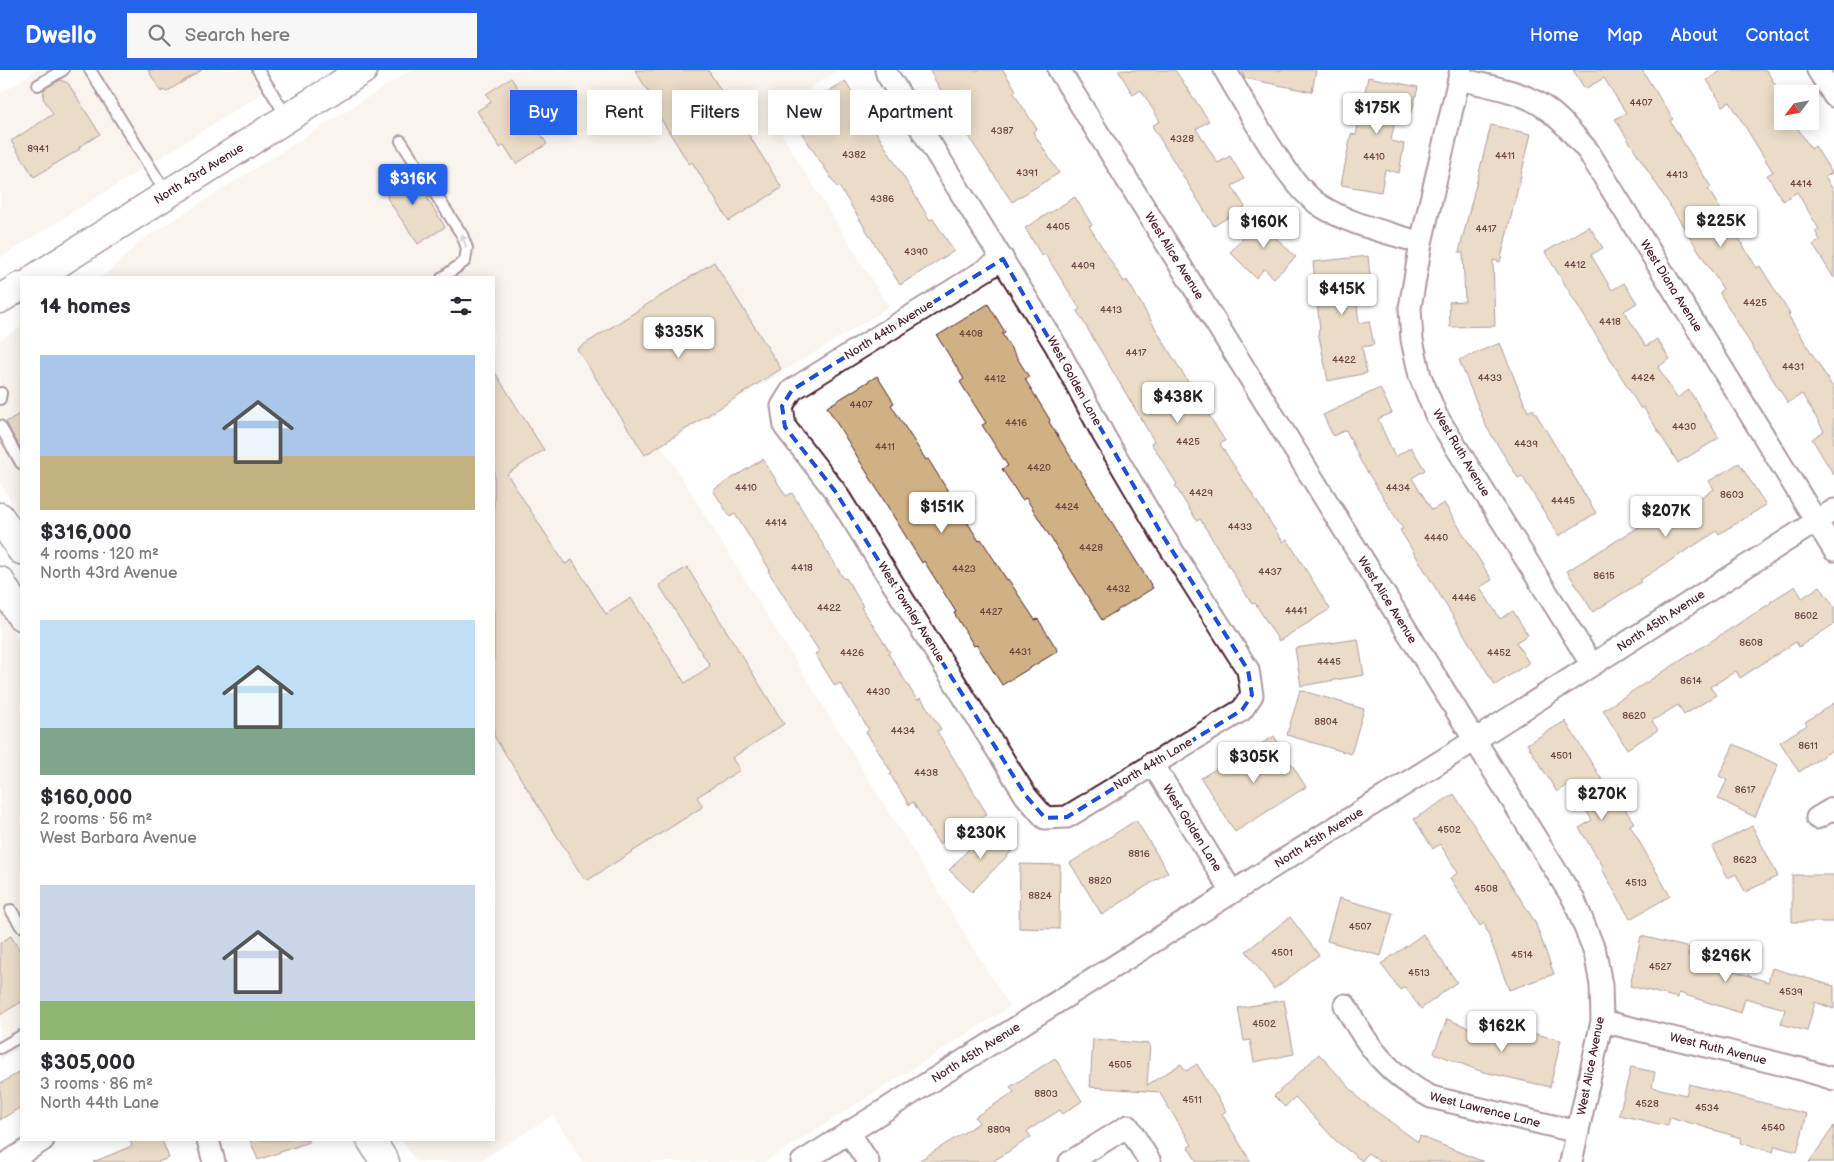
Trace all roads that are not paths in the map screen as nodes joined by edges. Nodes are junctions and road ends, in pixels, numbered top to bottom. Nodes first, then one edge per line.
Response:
1 (63, 70) edge
2 (90, 70) edge
3 (258, 70) edge
4 (363, 70) edge
5 (886, 70) edge
6 (1059, 70) edge
7 (1225, 70) edge
8 (1818, 70) edge
9 (1461, 74) edge
10 (38, 85) dead end
11 (1834, 96) edge
12 (288, 118) junction
13 (402, 141) dead end
14 (167, 194) junction
15 (1420, 243) junction
16 (1003, 259) junction
17 (38, 276) edge
18 (445, 276) edge
19 (20, 287) edge
20 (0, 299) edge
21 (782, 406) joint
22 (0, 426) edge
23 (20, 461) edge
24 (1834, 510) edge
25 (0, 517) edge
26 (1816, 521) junction
27 (20, 548) edge
28 (1834, 550) edge
29 (0, 581) edge
30 (20, 614) edge
31 (1592, 665) junction
32 (1252, 695) joint
33 (1475, 740) junction
34 (1152, 764) junction
35 (1045, 818) joint
36 (1232, 892) junction
37 (11, 910) dead end
38 (20, 924) edge
39 (1344, 1005) dead end
40 (1602, 1020) junction
41 (20, 1037) edge
42 (0, 1048) edge
43 (1834, 1079) edge
44 (850, 1132) junction
45 (1578, 1132) junction
46 (208, 1141) edge
47 (372, 1141) edge
48 (36, 1151) edge
49 (8, 1162) edge
50 (214, 1162) edge
51 (385, 1162) edge
52 (802, 1162) edge
53 (868, 1162) edge
54 (1070, 1162) edge
55 (1150, 1162) edge
56 (1571, 1162) edge

1 - 10 lane
2 - 14 lane
3 - 12 lane
4 - 12 main road, North 43rd Avenue
5 - 16 street, West Golden Lane
6 - 33 street, West Alice Avenue
7 - 15 street
8 - 11 street
9 - 15 street, West Ruth Avenue
9 - 26 street, West Diana Avenue
12 - 14 main road, North 43rd Avenue
18 -> 13 lane
14 - 17 main road, North 43rd Avenue
15 - 31 street, West Ruth Avenue
16 - 21 street, North 44th Avenue
16 - 32 street, West Golden Lane
19 - 20 main road
21 - 35 street, West Townley Avenue
22 - 23 lane
24 - 26 street, North 45th Avenue
25 - 27 main road
26 - 28 street, West Diana Avenue
26 - 31 street, North 45th Avenue
29 - 30 main road
31 - 33 street, North 45th Avenue
32 - 34 street, North 44th Lane
33 - 36 street, North 45th Avenue
33 - 40 street, West Alice Avenue
34 - 35 street, North 44th Lane
34 - 36 street, West Golden Lane
36 - 44 street, North 45th Avenue
37 - 38 lane
39 - 45 street, West Lawrence Lane
40 - 43 street, West Ruth Avenue
40 - 45 street, West Alice Avenue
41 - 42 lane
44 - 52 street, North 45th Avenue
44 - 53 street
45 - 56 street, West Alice Avenue
46 - 50 street
47 - 51 main road
48 - 49 street
54 - 55 street

